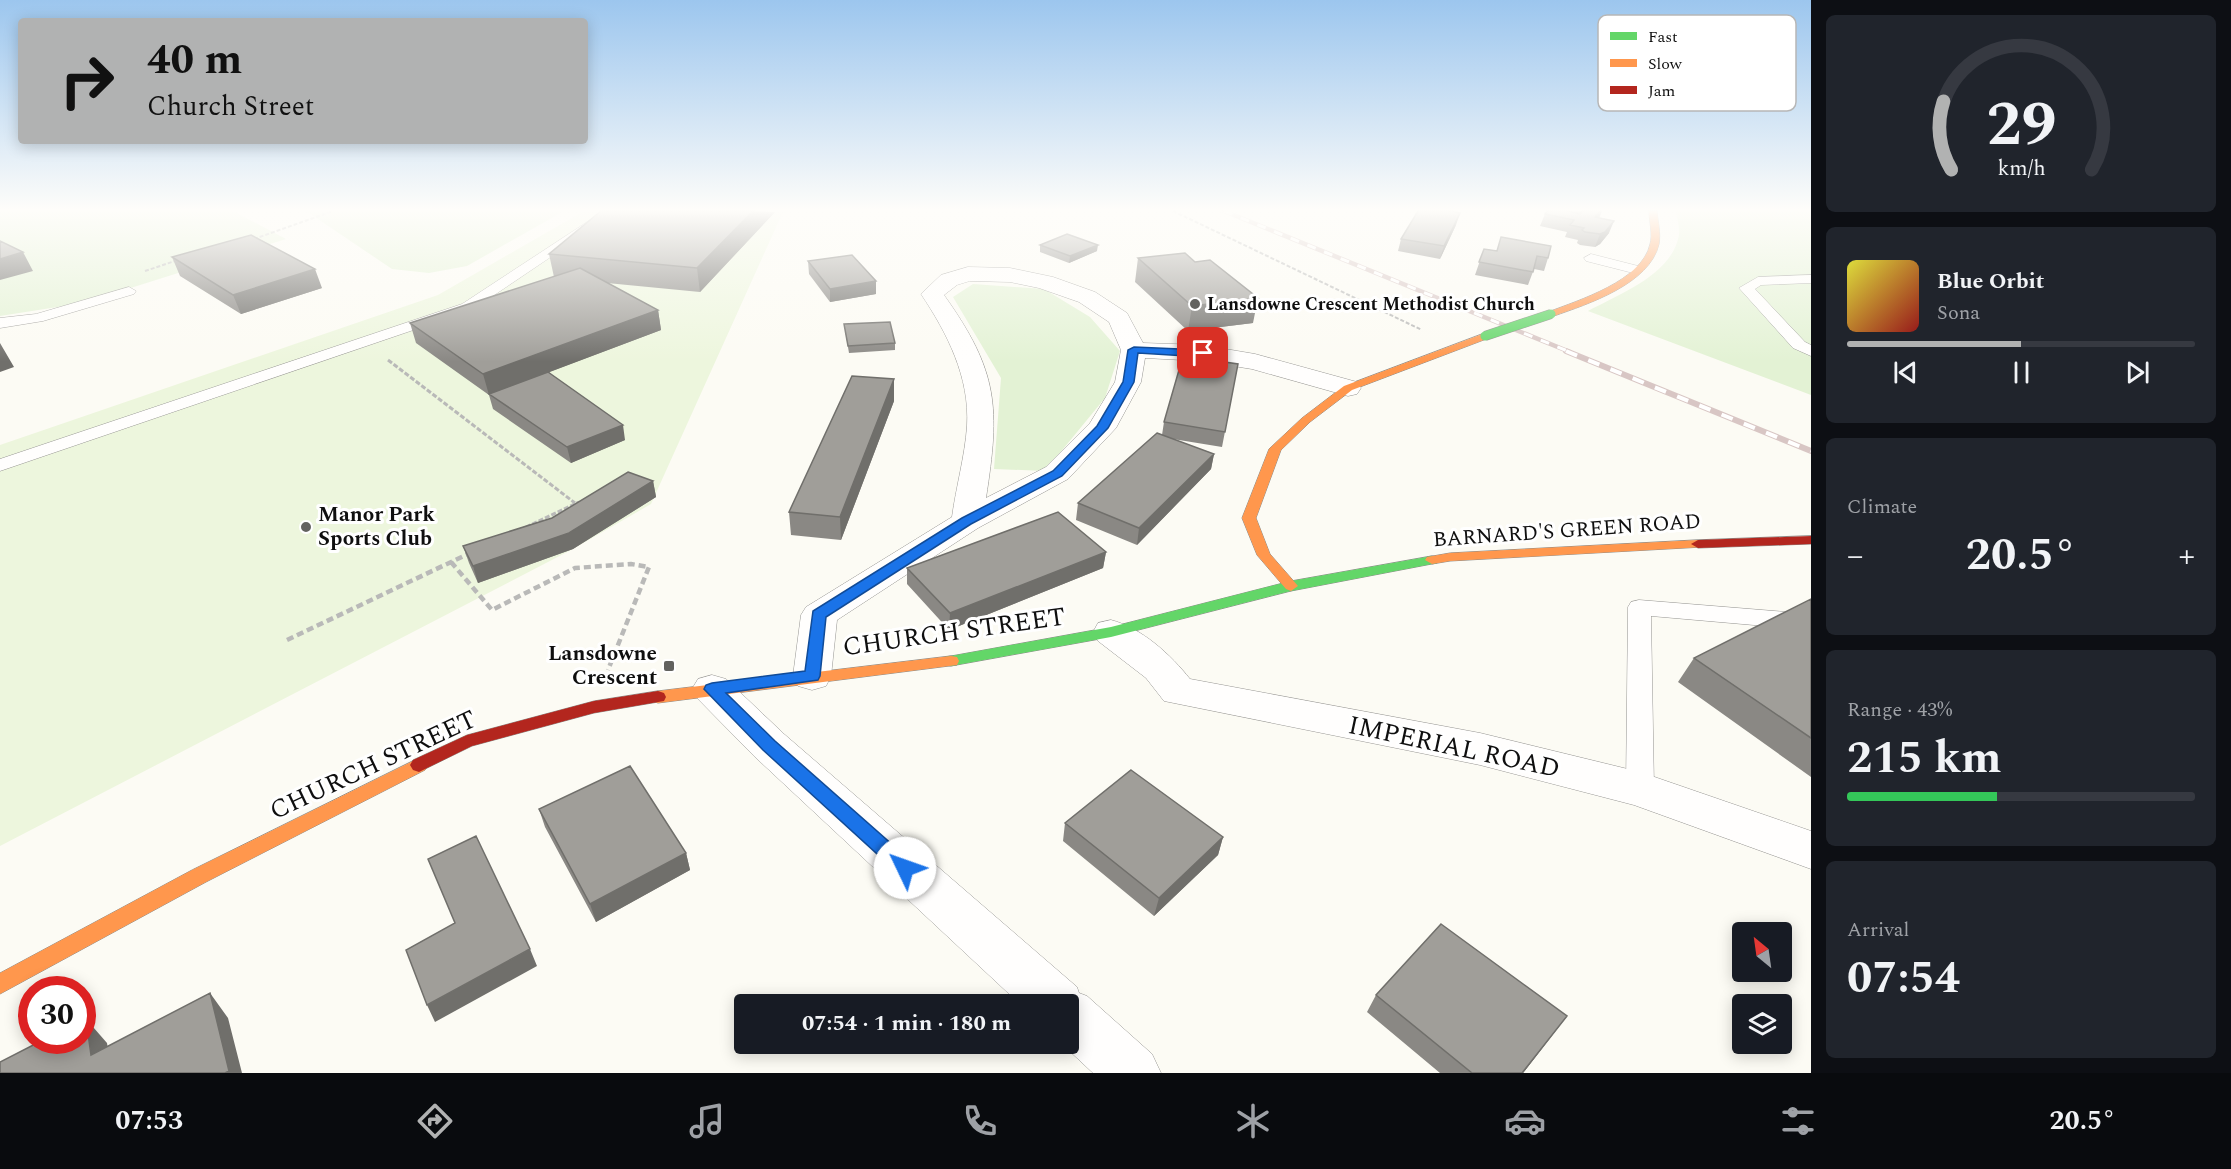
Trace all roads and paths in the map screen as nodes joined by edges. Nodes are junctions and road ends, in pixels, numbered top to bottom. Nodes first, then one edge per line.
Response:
1 (176, 261) edge
2 (537, 261) edge
3 (1277, 261) edge
4 (1603, 261) edge
5 (1644, 261) edge
6 (1637, 270) junction
7 (140, 273) dead end
8 (1811, 279) edge
9 (129, 291) dead end
10 (0, 322) edge
11 (363, 342) junction
12 (1457, 348) junction
13 (1134, 350) junction
14 (1811, 351) edge
15 (1348, 388) junction
16 (0, 465) edge
17 (586, 499) edge
18 (576, 504) junction
19 (966, 521) junction
20 (524, 528) edge
21 (1811, 540) edge
22 (472, 552) edge
23 (451, 562) junction
24 (1291, 586) junction
25 (1811, 622) edge
26 (1111, 632) junction
27 (287, 640) dead end
28 (812, 676) junction
29 (712, 689) junction
30 (594, 707) junction
31 (1640, 789) junction
32 (1811, 850) edge
33 (0, 984) edge
34 (1046, 994) edge
35 (1079, 1024) edge
36 (1133, 1073) edge

1 - 7 path
2 - 11 lane
3 - 12 path
4 - 6 lane
5 - 6 main road
6 - 12 main road, bridge
8 - 14 lane
9 - 10 lane
11 - 16 lane
11 - 18 path
12 - 15 main road
13 - 15 street
13 - 19 street
13 - 19 street
15 - 24 main road
17 - 18 path
18 - 20 path
19 - 28 street
21 - 24 main road, BARNARD'S GREEN ROAD
22 - 23 path
23 - 27 path
23 - 30 path
24 - 26 main road, CHURCH STREET
25 - 31 lane
26 - 28 main road, CHURCH STREET
26 - 31 street, IMPERIAL ROAD
28 - 29 main road, CHURCH STREET
29 - 30 main road, CHURCH STREET
29 - 34 street
30 - 33 main road, CHURCH STREET
31 - 32 street, IMPERIAL ROAD
35 - 36 street

